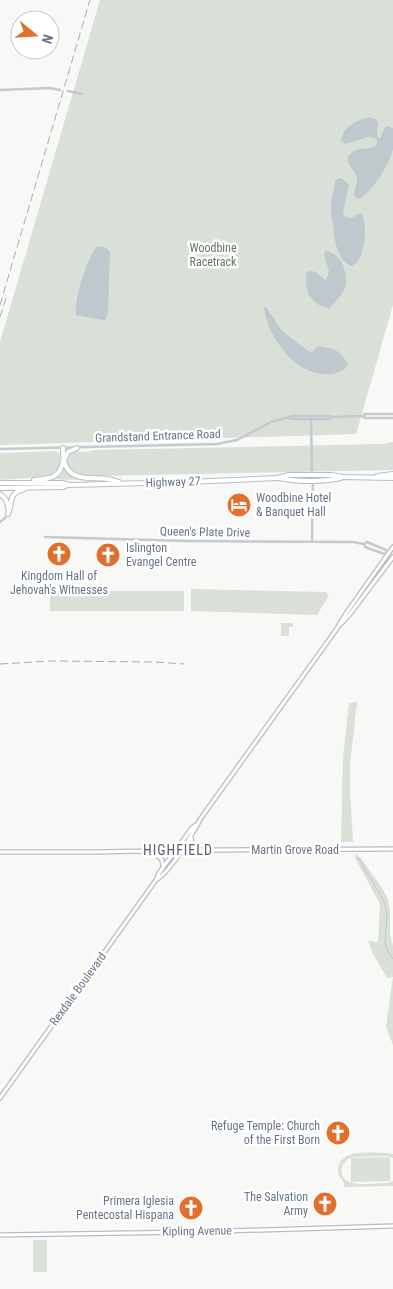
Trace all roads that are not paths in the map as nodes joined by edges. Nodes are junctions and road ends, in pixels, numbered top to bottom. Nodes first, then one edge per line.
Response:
1 (0, 90) edge
2 (60, 90) dead end
3 (68, 91) dead end
4 (82, 94) dead end
5 (393, 414) edge
6 (362, 416) junction
7 (311, 417) junction
8 (393, 418) edge
9 (63, 448) junction
10 (77, 448) junction
11 (0, 449) edge
12 (64, 460) junction
13 (393, 474) edge
14 (312, 475) junction
15 (343, 477) junction
16 (372, 477) junction
17 (277, 478) junction
18 (313, 480) junction
19 (393, 480) edge
20 (18, 482) junction
21 (0, 483) edge
22 (124, 483) junction
23 (70, 484) junction
24 (38, 487) junction
25 (0, 488) edge
26 (0, 494) edge
27 (8, 514) junction
28 (0, 522) edge
29 (45, 537) dead end
30 (312, 542) junction
31 (393, 547) edge
32 (388, 553) junction
33 (393, 557) edge
34 (336, 630) junction
35 (197, 824) junction
36 (191, 836) junction
37 (177, 848) junction
38 (182, 848) junction
39 (393, 849) edge
40 (198, 850) junction
41 (141, 851) junction
42 (0, 852) edge
43 (155, 853) junction
44 (174, 853) junction
45 (179, 853) junction
46 (163, 868) junction
47 (156, 880) junction
48 (0, 1098) edge
49 (393, 1226) edge
50 (0, 1235) edge

1 - 2 street
3 - 4 street
5 - 6 street
6 - 7 street, Grandstand Entrance Road
6 - 8 street
7 - 10 street, Grandstand Entrance Road
7 - 14 street
9 - 10 street, Grandstand Entrance Road
9 - 11 street, Grandstand Entrance Road
9 - 12 main road
10 - 12 main road
12 - 20 main road
12 - 22 main road
13 - 16 main road, Highway 27
14 - 15 main road, Highway 27
14 - 17 main road, Highway 27
14 - 18 street
15 - 16 main road, Highway 27
15 - 18 main road, Highway 27
16 - 19 main road, Highway 27
17 - 18 main road, Highway 27
17 - 22 main road, Highway 27
18 - 30 street
20 - 21 main road, Highway 27
20 - 23 main road, Highway 27
22 - 23 main road, Highway 27
23 - 24 main road, Highway 27
24 - 25 main road, Highway 27
24 - 27 main road
26 - 27 main road
27 - 28 street
29 - 30 street, Queen's Plate Drive
30 - 32 street, Queen's Plate Drive
31 - 32 main road, Rexdale Boulevard
32 - 33 street, Queen's Plate Drive
32 - 34 main road, Rexdale Boulevard
33 - 34 main road, Rexdale Boulevard
34 - 35 main road, Rexdale Boulevard
35 - 36 main road, Rexdale Boulevard
35 - 37 main road, Rexdale Boulevard
36 - 38 main road, Rexdale Boulevard
36 - 40 main road
37 - 38 main road, Martin Grove Road
37 - 41 main road, Martin Grove Road
37 - 44 main road, Rexdale Boulevard
38 - 40 main road, Martin Grove Road
38 - 45 main road, Rexdale Boulevard
39 - 40 main road, Martin Grove Road
40 - 45 main road, Martin Grove Road
41 - 42 main road, Martin Grove Road
41 - 43 main road, Martin Grove Road
43 - 44 main road, Martin Grove Road
43 - 46 main road
44 - 45 main road, Martin Grove Road
44 - 46 main road, Rexdale Boulevard
45 - 47 main road, Rexdale Boulevard
46 - 47 main road, Rexdale Boulevard
47 - 48 main road, Rexdale Boulevard
49 - 50 main road, Kipling Avenue

